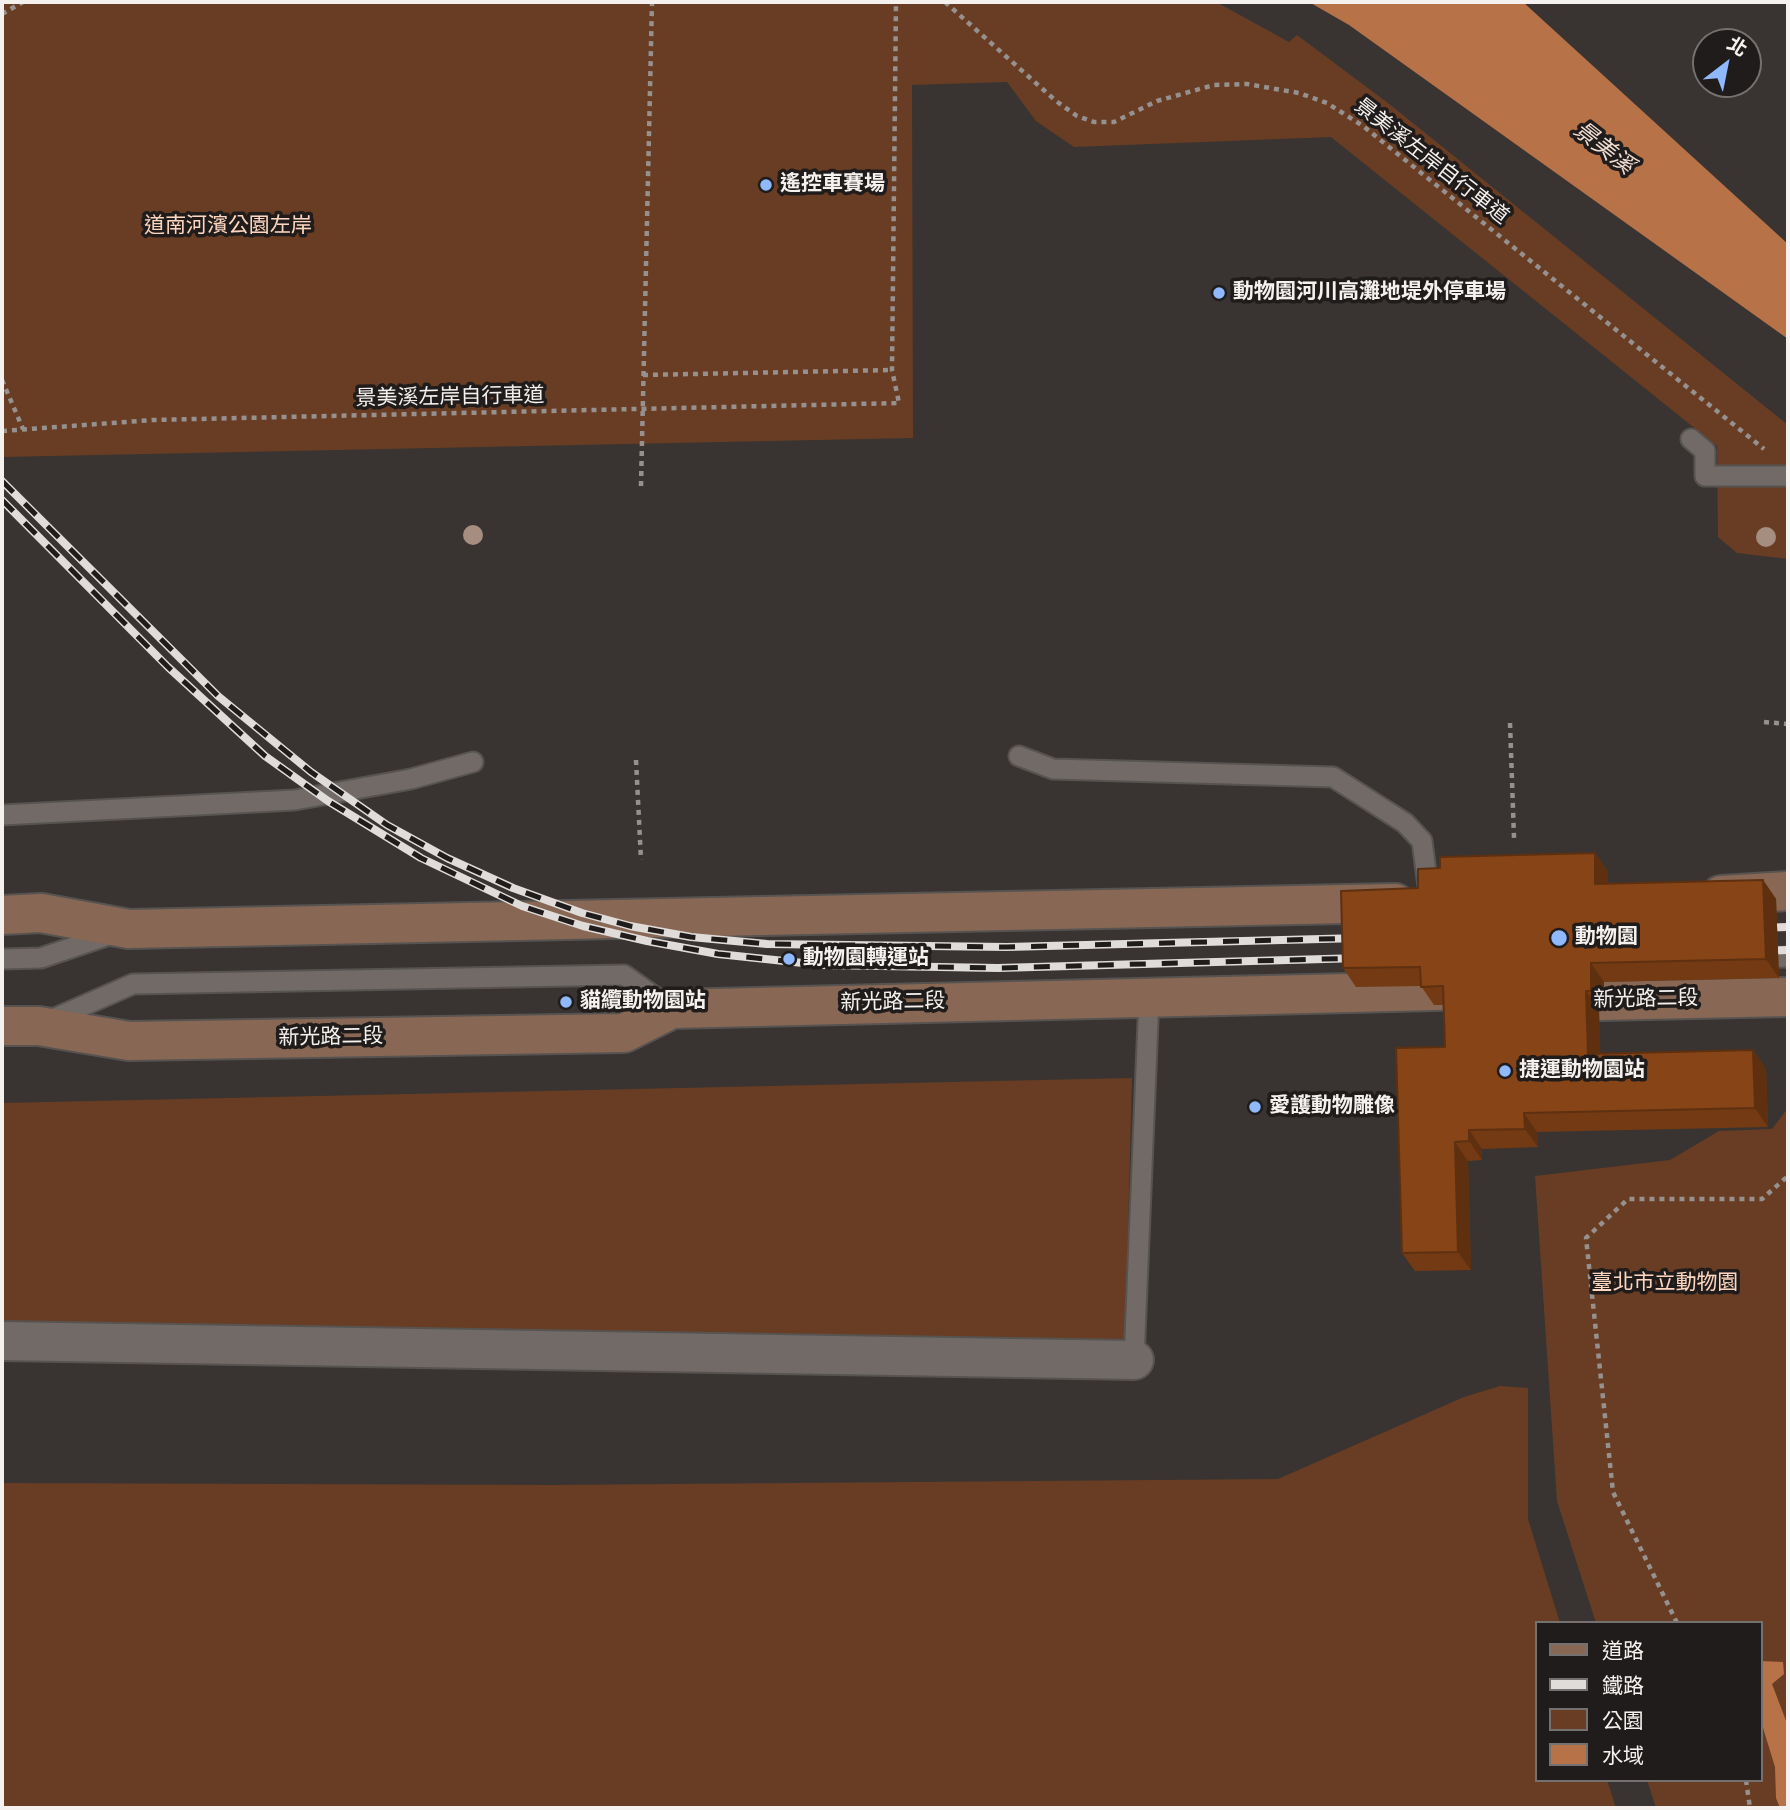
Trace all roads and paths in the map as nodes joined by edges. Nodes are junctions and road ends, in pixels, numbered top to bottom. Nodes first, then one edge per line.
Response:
1 (23, 2) edge
2 (652, 2) edge
3 (896, 2) edge
4 (944, 2) edge
5 (2, 14) edge
6 (891, 370) junction
7 (643, 375) junction
8 (2, 380) edge
9 (642, 409) junction
10 (23, 429) junction
11 (2, 431) edge
12 (1691, 439) dead end
13 (1768, 453) dead end
14 (1788, 476) edge
15 (641, 486) dead end
16 (1764, 722) dead end
17 (1510, 723) dead end
18 (1788, 724) edge
19 (1019, 755) dead end
20 (636, 760) dead end
21 (473, 762) dead end
22 (2, 815) edge
23 (1514, 838) dead end
24 (641, 860) dead end
25 (1788, 891) edge
26 (1689, 896) edge
27 (1444, 902) joint
28 (2, 915) edge
29 (129, 929) junction
30 (1788, 957) edge
31 (1735, 958) edge
32 (2, 959) edge
33 (1149, 997) junction
34 (1788, 997) edge
35 (672, 1009) junction
36 (20, 1026) edge
37 (1788, 1176) edge
38 (2, 1341) edge
39 (1134, 1360) joint
40 (1676, 1621) edge
41 (1746, 1782) edge
42 (1750, 1808) edge

1 - 5 path
2 - 7 path
3 - 6 path
4 - 13 path, 景美溪左岸自行車道
6 - 7 path
6 - 9 path, 景美溪左岸自行車道
7 - 9 path
8 - 10 path
9 - 10 path, 景美溪左岸自行車道
9 - 15 path
10 - 11 path, 景美溪左岸自行車道
12 - 14 lane
16 - 18 path
17 - 23 path
19 - 27 lane
20 - 24 path
21 - 22 lane
25 - 26 street
27 - 29 street
28 - 29 street
29 - 32 lane
30 - 31 lane
33 - 34 street, 新光路二段
33 - 35 street, 新光路二段
33 - 39 lane
35 - 36 street, 新光路二段
35 - 36 lane
37 - 40 path
38 - 39 street
41 - 42 path

